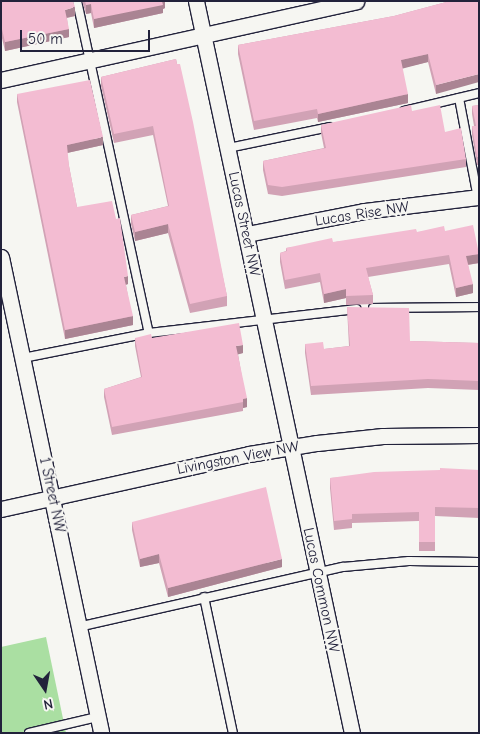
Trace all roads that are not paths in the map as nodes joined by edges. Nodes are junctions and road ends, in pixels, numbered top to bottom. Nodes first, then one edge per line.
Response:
1 (77, 1) edge
2 (196, 1) edge
3 (356, 1) edge
4 (203, 35) junction
5 (90, 61) junction
6 (1, 80) edge
7 (479, 93) edge
8 (459, 98) junction
9 (396, 112) edge
10 (340, 124) edge
11 (228, 148) junction
12 (478, 200) edge
13 (247, 234) junction
14 (1, 257) edge
15 (479, 307) edge
16 (263, 319) junction
17 (149, 333) junction
18 (23, 358) junction
19 (479, 434) edge
20 (291, 447) junction
21 (53, 498) junction
22 (1, 509) edge
23 (479, 562) edge
24 (318, 572) junction
25 (204, 597) junction
26 (78, 628) junction
27 (97, 717) junction
28 (29, 733) edge
29 (101, 733) edge
30 (233, 733) edge
31 (352, 733) edge

1 - 5 lane
2 - 4 street, Lucas Street NW
3 - 4 street
4 - 5 street
4 - 11 street, Lucas Street NW
5 - 6 street
5 - 17 lane
7 - 8 lane
8 - 9 lane
8 - 12 lane
10 - 11 lane
11 - 13 street, Lucas Street NW
12 - 13 street, Lucas Rise NW
13 - 16 street, Lucas Street NW
14 - 18 street, 1 Street NW
15 - 16 lane
16 - 17 lane
16 - 20 street, Lucas Street NW
17 - 18 lane
18 - 21 street, 1 Street NW
19 - 20 street, Livingston View NW
20 - 21 street, Livingston View NW
20 - 24 street, Lucas Common NW
21 - 22 street, Livingston View NW
21 - 26 street, 1 Street NW
23 - 24 lane
24 - 25 lane
24 - 31 street, Lucas Common NW
25 - 26 lane
25 - 30 lane
26 - 27 street, 1 Street NW
27 - 28 lane
27 - 29 street, 1 Street NW

